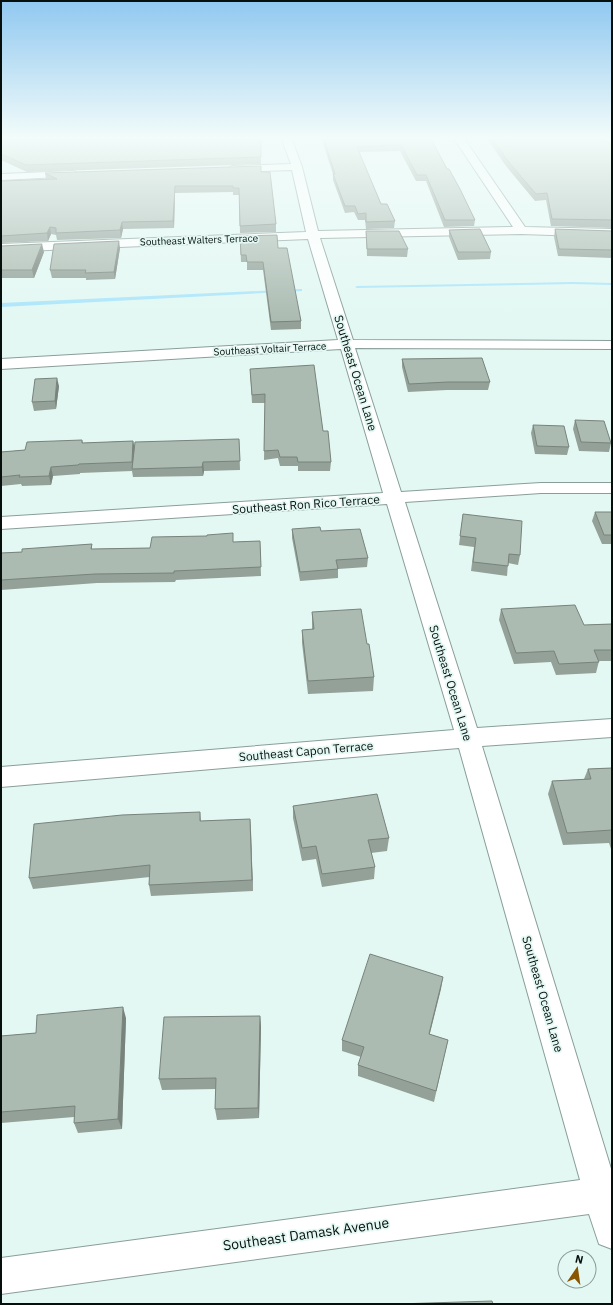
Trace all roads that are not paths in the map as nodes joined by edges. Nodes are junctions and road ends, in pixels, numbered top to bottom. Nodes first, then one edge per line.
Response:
1 (304, 198) edge
2 (500, 198) edge
3 (522, 230) junction
4 (612, 233) edge
5 (313, 235) junction
6 (1, 248) edge
7 (348, 344) junction
8 (612, 345) edge
9 (1, 364) edge
10 (612, 488) edge
11 (394, 498) junction
12 (1, 523) edge
13 (612, 728) edge
14 (468, 738) junction
15 (1, 777) edge
16 (606, 1194) edge
17 (612, 1231) edge
18 (1, 1276) edge

1 - 5 street, Southeast Ocean Lane
2 - 3 street
3 - 4 street, Southeast Walters Terrace
3 - 5 street, Southeast Walters Terrace
5 - 6 street, Southeast Walters Terrace
5 - 7 street, Southeast Ocean Lane
7 - 8 street, Southeast Voltair Terrace
7 - 9 street, Southeast Voltair Terrace
7 - 11 street, Southeast Ocean Lane
10 - 11 street, Southeast Ron Rico Terrace
11 - 12 street, Southeast Ron Rico Terrace
11 - 14 street, Southeast Ocean Lane
13 - 14 street, Southeast Capon Terrace
14 - 15 street, Southeast Capon Terrace
14 - 16 street, Southeast Ocean Lane
16 - 17 street, Southeast Ocean Lane
16 - 18 street, Southeast Damask Avenue

